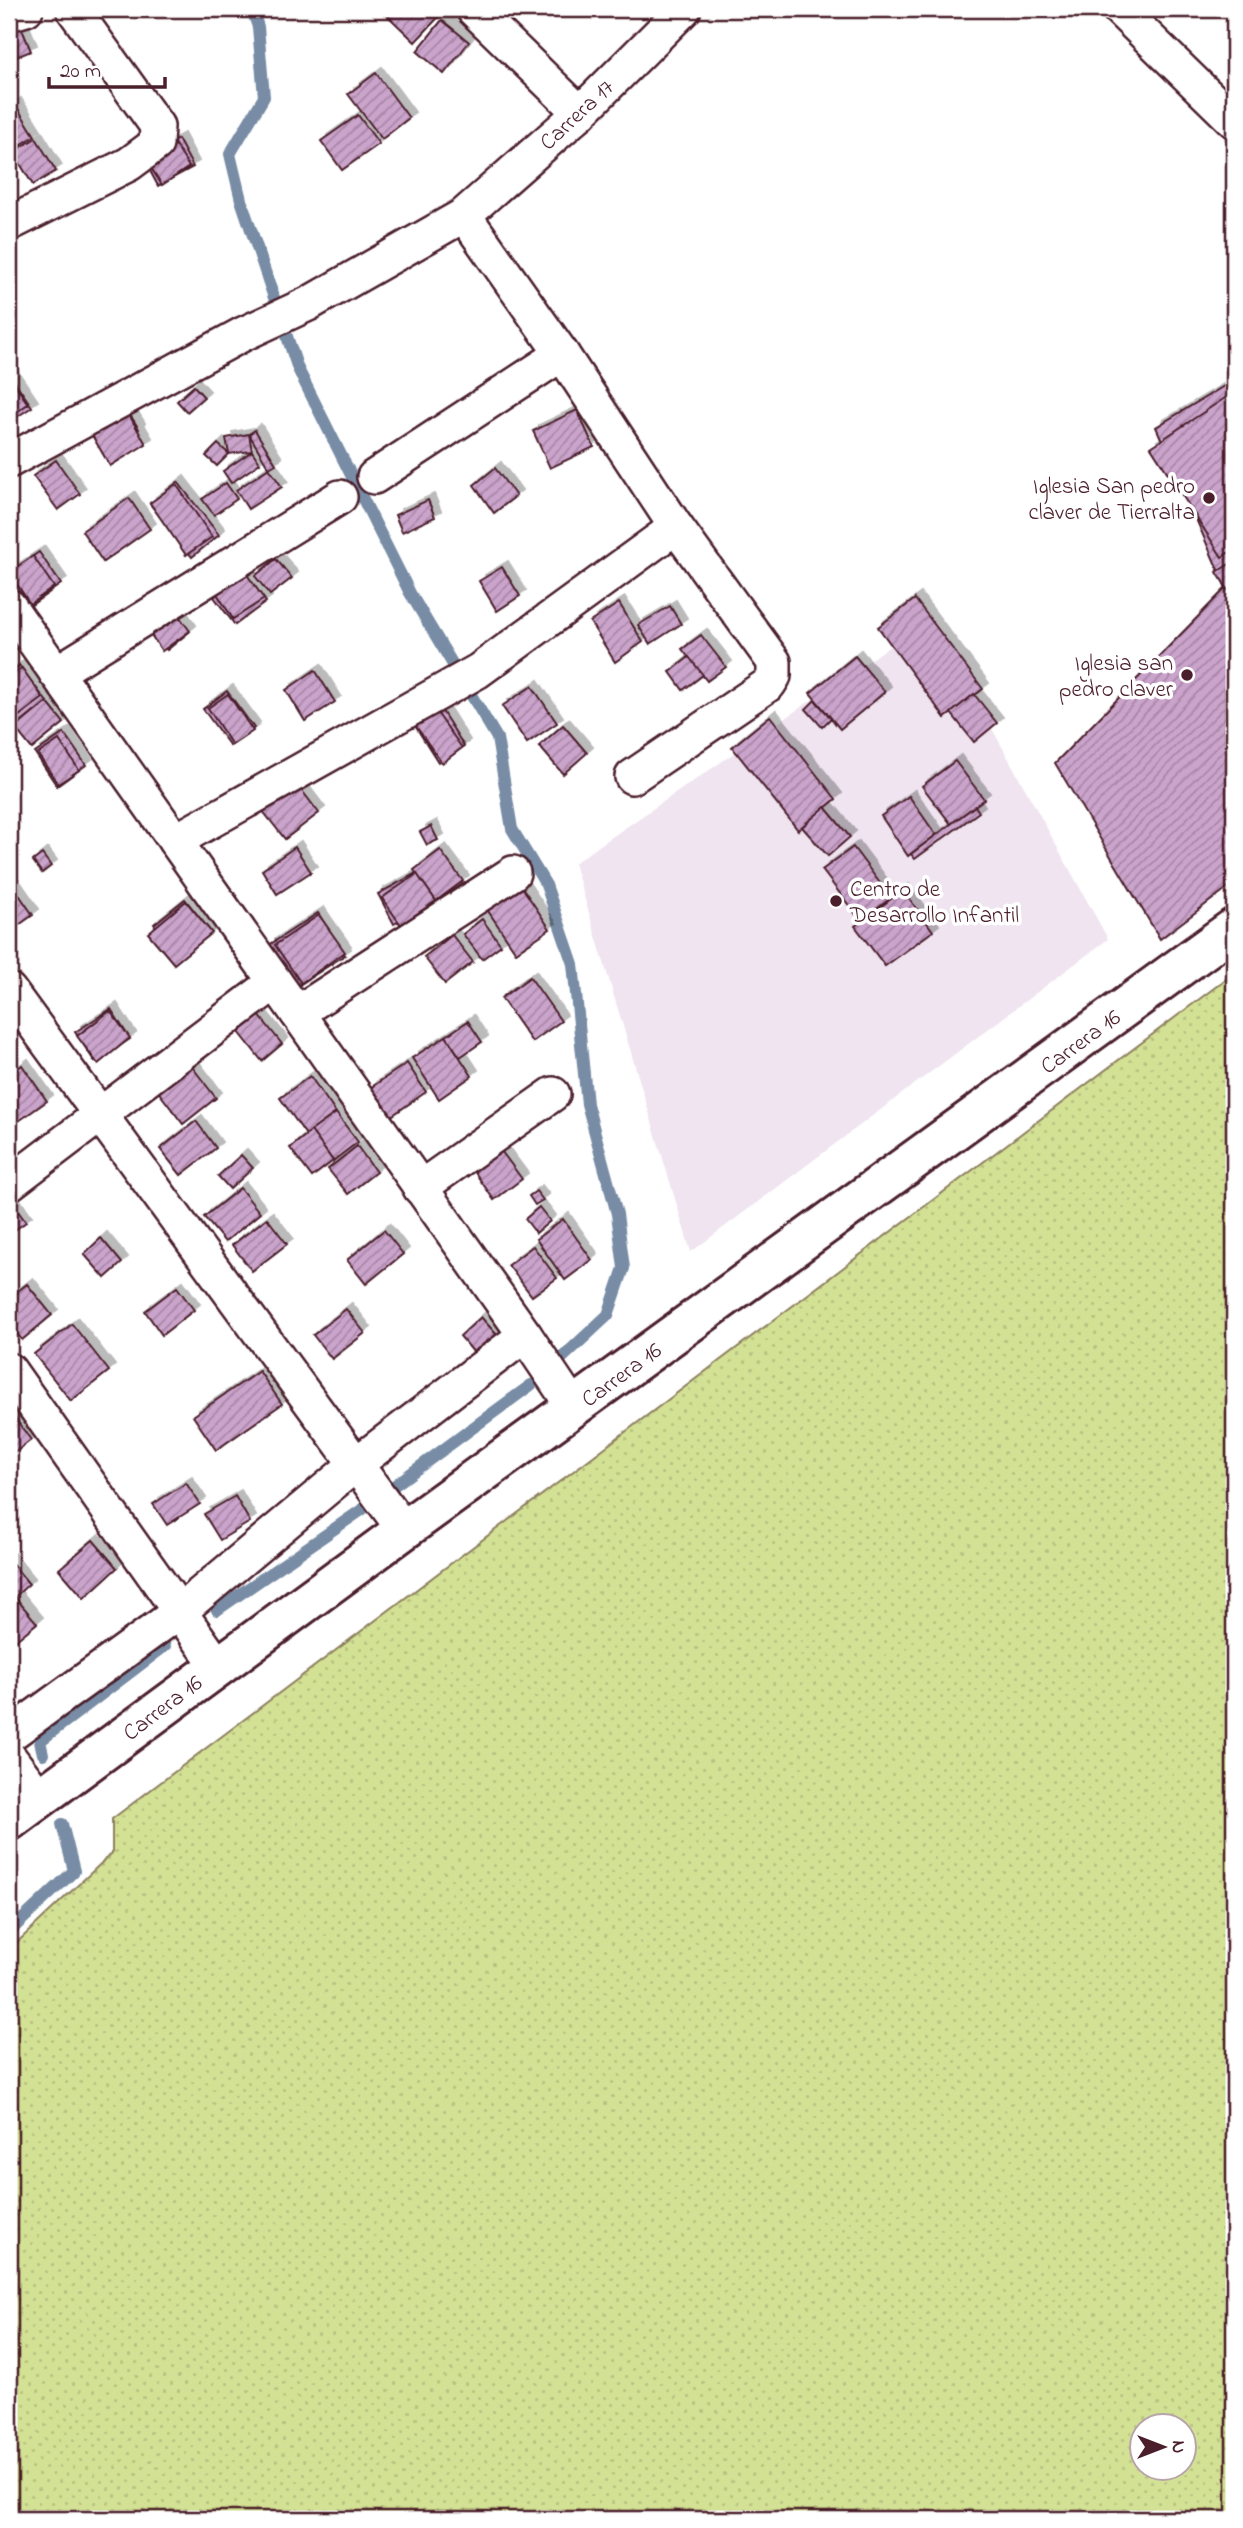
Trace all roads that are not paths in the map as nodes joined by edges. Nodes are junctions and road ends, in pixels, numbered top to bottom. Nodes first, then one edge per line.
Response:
1 (26, 9) edge
2 (73, 9) edge
3 (473, 9) edge
4 (684, 9) edge
5 (1119, 9) edge
6 (9, 14) edge
7 (580, 113) junction
8 (1234, 121) edge
9 (464, 215) junction
10 (9, 224) edge
11 (562, 354) junction
12 (9, 461) edge
13 (374, 477) dead end
14 (340, 498) dead end
15 (676, 527) junction
16 (13, 620) edge
17 (56, 673) junction
18 (632, 777) dead end
19 (175, 841) junction
20 (513, 873) dead end
21 (1234, 928) edge
22 (275, 982) junction
23 (9, 989) edge
24 (297, 1013) junction
25 (554, 1094) dead end
26 (100, 1114) junction
27 (9, 1184) edge
28 (420, 1188) junction
29 (525, 1335) junction
30 (9, 1370) edge
31 (574, 1408) junction
32 (356, 1464) junction
33 (404, 1530) junction
34 (179, 1612) junction
35 (218, 1666) junction
36 (9, 1735) edge
37 (9, 1757) edge
38 (40, 1798) junction
39 (9, 1821) edge

1 - 6 street
2 - 10 street
3 - 7 street
4 - 7 street, Carrera 17
5 - 8 street
7 - 9 street, Carrera 17
9 - 11 street
9 - 12 street, Carrera 17
11 - 13 street
11 - 15 street
14 - 17 street
15 - 18 street
15 - 19 street
16 - 17 street
17 - 19 street
19 - 22 street
20 - 24 street
21 - 31 main road, Carrera 16
22 - 24 street
22 - 26 street
23 - 26 street
24 - 28 street
25 - 28 street
26 - 27 street
26 - 32 street
28 - 29 street
29 - 31 street
29 - 32 street
30 - 34 street
31 - 33 main road, Carrera 16
32 - 33 street
32 - 34 street
33 - 35 main road, Carrera 16
34 - 35 street
34 - 36 street
35 - 38 main road, Carrera 16
37 - 38 street
38 - 39 main road, Carrera 16

